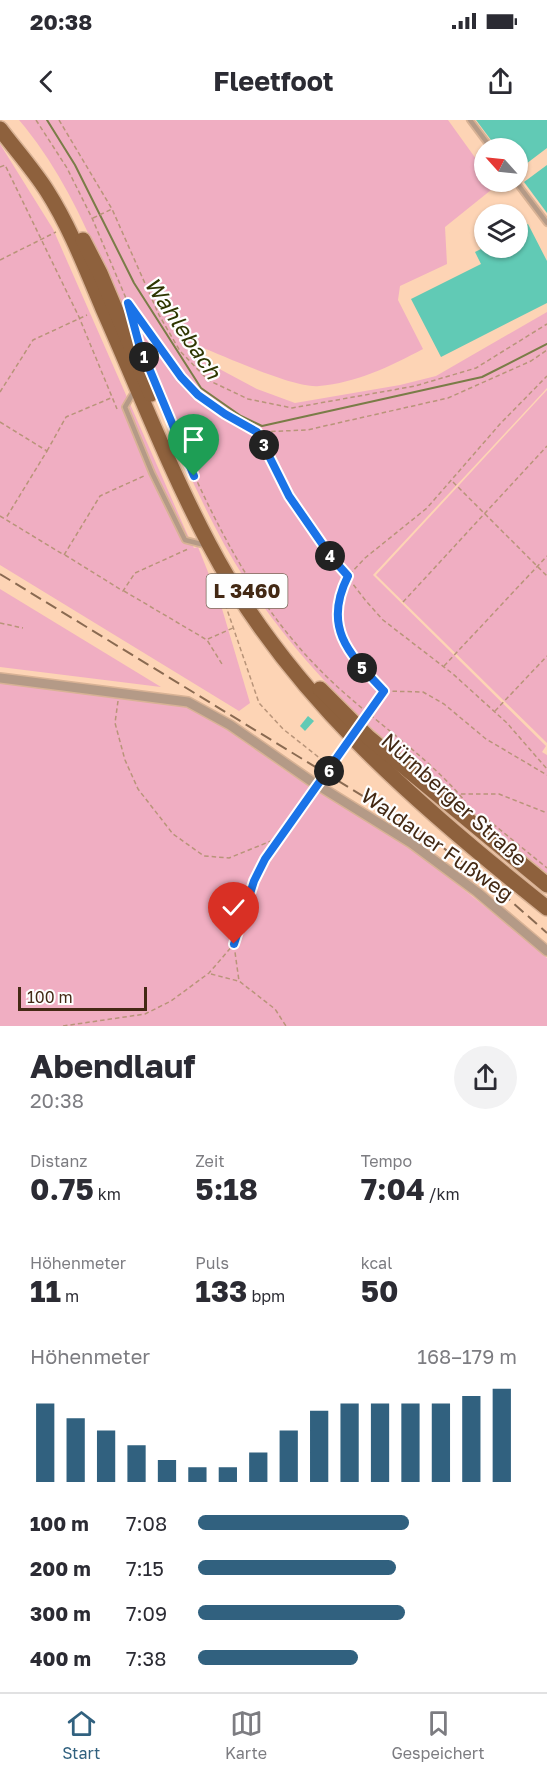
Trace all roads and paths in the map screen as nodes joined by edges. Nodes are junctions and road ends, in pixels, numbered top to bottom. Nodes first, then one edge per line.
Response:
1 (4, 120) edge
2 (36, 120) edge
3 (59, 120) edge
4 (470, 120) edge
5 (0, 129) edge
6 (484, 138) edge
7 (0, 167) edge
8 (524, 192) edge
9 (112, 209) junction
10 (93, 218) junction
11 (547, 223) edge
12 (61, 229) dead end
13 (40, 240) junction
14 (0, 260) edge
15 (128, 303) junction
16 (131, 313) dead end
17 (87, 315) dead end
18 (79, 317) junction
19 (547, 324) edge
20 (547, 350) edge
21 (547, 376) edge
22 (137, 388) junction
23 (0, 392) edge
24 (160, 396) dead end
25 (112, 398) junction
26 (125, 407) junction
27 (0, 422) edge
28 (257, 432) junction
29 (547, 446) edge
30 (47, 451) junction
31 (152, 473) junction
32 (452, 482) junction
33 (485, 514) junction
34 (0, 516) edge
35 (5, 519) junction
36 (190, 542) junction
37 (209, 544) junction
38 (64, 555) junction
39 (547, 556) edge
40 (538, 566) junction
41 (348, 576) junction
42 (547, 576) edge
43 (123, 591) junction
44 (403, 602) dead end
45 (0, 623) edge
46 (23, 628) dead end
47 (233, 628) dead end
48 (207, 640) junction
49 (547, 656) edge
50 (222, 664) dead end
51 (444, 667) junction
52 (0, 678) edge
53 (384, 691) junction
54 (119, 694) junction
55 (265, 711) dead end
56 (495, 712) junction
57 (332, 767) junction
58 (547, 769) edge
59 (547, 776) edge
60 (460, 794) junction
61 (466, 802) dead end
62 (547, 813) edge
63 (484, 816) dead end
64 (283, 836) junction
65 (547, 868) edge
66 (547, 885) edge
67 (547, 908) edge
68 (234, 944) junction
69 (547, 951) edge
70 (209, 973) junction
71 (239, 981) junction
72 (63, 1026) edge
73 (286, 1026) edge

1 - 66 main road, L 3460
2 - 10 path
3 - 9 path
4 - 6 lane
5 - 22 main road, L 3460
7 - 13 path
8 - 11 lane
9 - 10 path
9 - 19 path
10 - 15 path
12 - 13 path
13 - 14 path
13 - 18 path
15 - 16 path
15 - 28 path
17 - 18 path
18 - 23 path
18 - 25 path
20 - 28 path
21 - 32 path
22 - 26 lane
22 - 37 main road, L 3460
24 - 60 path
25 - 26 path
25 - 30 path
26 - 31 lane
27 - 30 path
28 - 41 path
29 - 33 path
30 - 35 path
31 - 36 lane
31 - 38 path
32 - 33 path
32 - 41 path
33 - 40 path
33 - 44 path
34 - 35 path
35 - 38 path
36 - 37 lane
36 - 43 path
37 - 67 main road, Nürnberger Straße / L 3460
38 - 43 path
39 - 40 path
40 - 42 path
40 - 51 path
41 - 51 path
41 - 53 path
43 - 48 path
45 - 46 path
47 - 48 path
48 - 50 path
49 - 56 path
51 - 56 path
52 - 54 street, Waldauer Fußweg
53 - 57 path, bridge
53 - 59 path
54 - 64 path
54 - 69 street, Waldauer Fußweg
55 - 57 path
56 - 58 path
57 - 64 path, bridge
60 - 61 path
60 - 62 path
63 - 65 path
64 - 68 path
68 - 70 path
68 - 71 path
70 - 71 path
70 - 72 path
71 - 73 path

